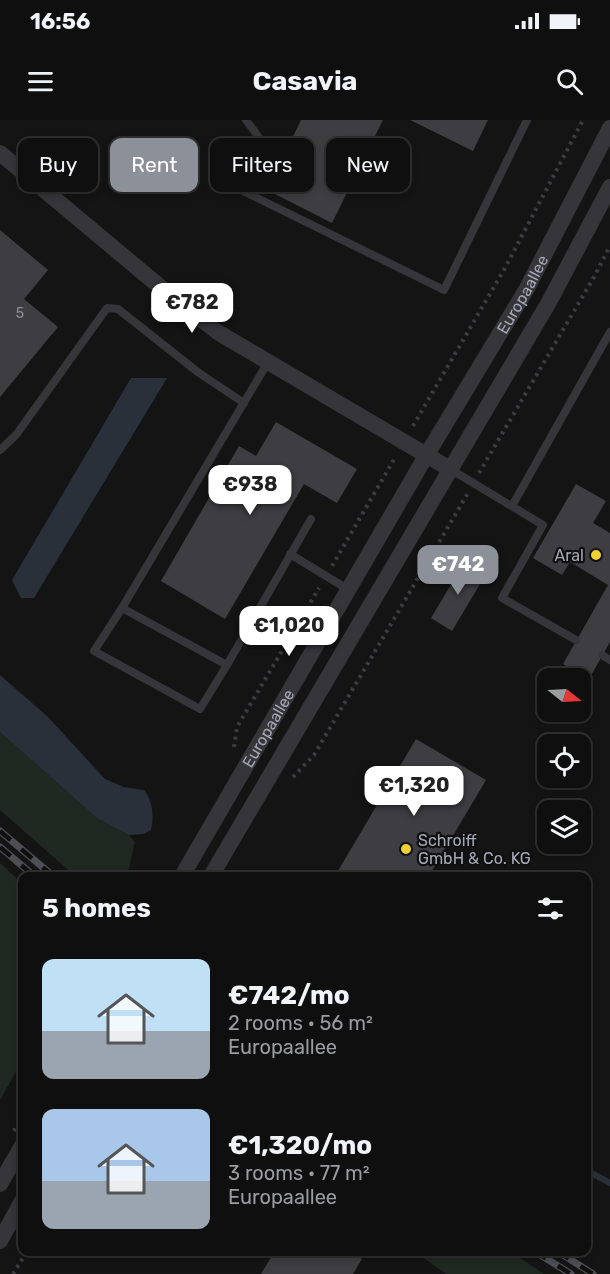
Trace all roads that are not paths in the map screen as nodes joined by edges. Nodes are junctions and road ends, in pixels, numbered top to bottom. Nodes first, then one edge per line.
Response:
1 (246, 120) edge
2 (527, 120) edge
3 (610, 128) edge
4 (2, 158) edge
5 (610, 187) edge
6 (610, 332) edge
7 (267, 362) junction
8 (244, 402) junction
9 (0, 450) edge
10 (426, 456) junction
11 (450, 469) junction
12 (512, 506) junction
13 (311, 519) dead end
14 (290, 554) junction
15 (349, 590) junction
16 (122, 608) junction
17 (576, 640) dead end
18 (227, 665) junction
19 (184, 872) edge
20 (213, 872) edge
21 (18, 1153) edge
22 (0, 1184) edge
23 (18, 1208) edge
24 (0, 1241) edge

1 - 2 lane
3 - 10 street, Europaallee
4 - 7 street
5 - 11 street, Europaallee
6 - 12 lane
7 - 8 lane
7 - 10 street
8 - 9 lane
8 - 16 lane
10 - 11 street
10 - 15 street, Europaallee
11 - 12 lane
11 - 20 street, Europaallee
12 - 17 lane
13 - 14 lane
14 - 15 lane
14 - 18 lane
15 - 19 street, Europaallee
16 - 18 lane
16 - 18 lane
21 - 22 street
23 - 24 street

